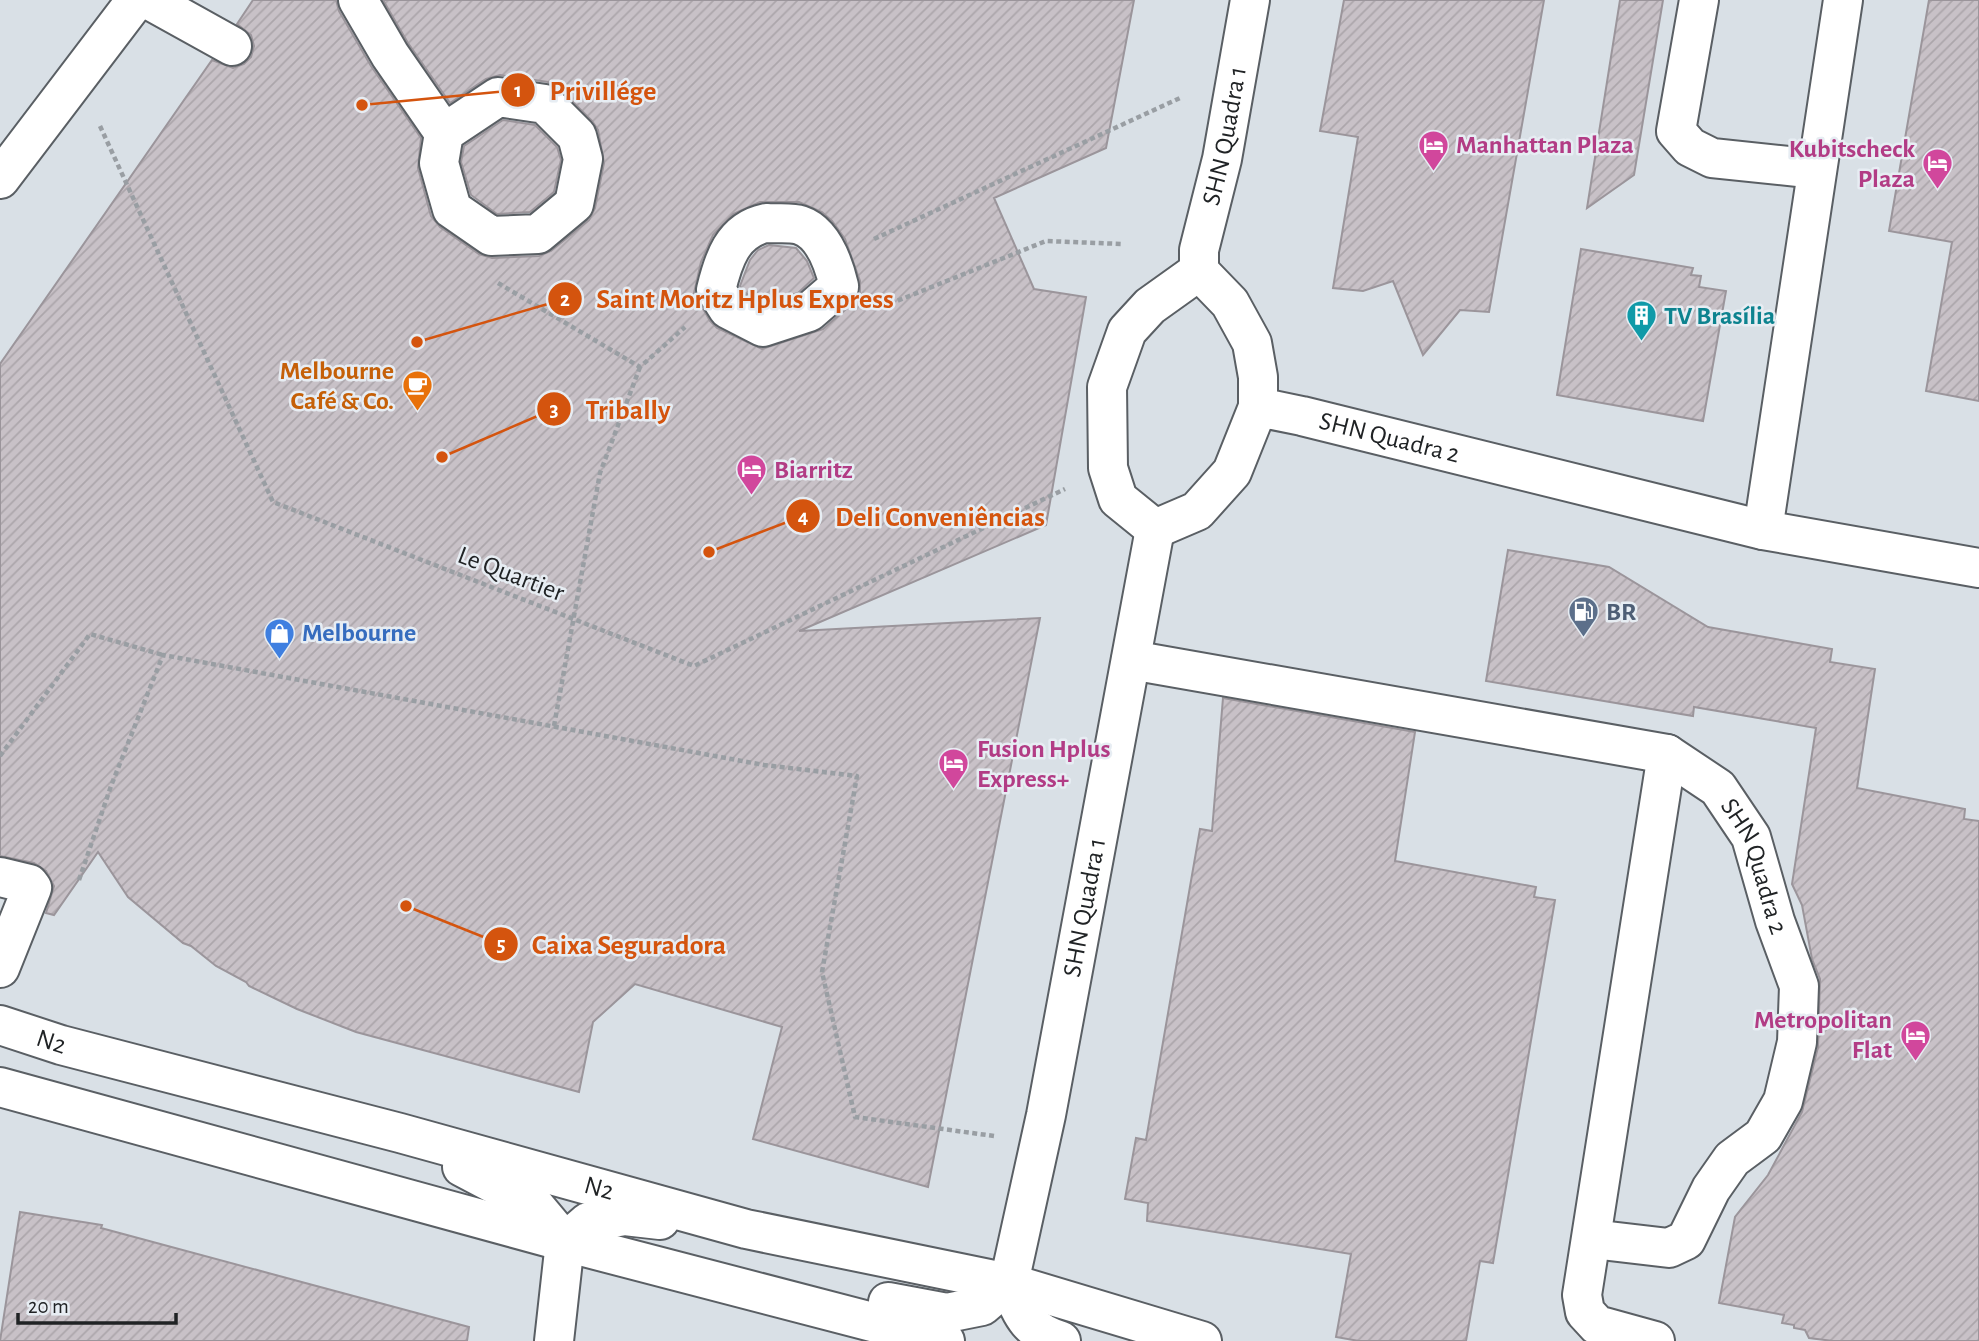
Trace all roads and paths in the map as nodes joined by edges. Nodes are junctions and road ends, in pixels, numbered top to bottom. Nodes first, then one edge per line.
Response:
1 (136, 0) edge
2 (149, 0) edge
3 (358, 0) edge
4 (1250, 0) edge
5 (1699, 0) edge
6 (1843, 0) edge
7 (232, 46) dead end
8 (1180, 98) dead end
9 (100, 125) dead end
10 (444, 133) dead end
11 (1817, 169) junction
12 (0, 179) edge
13 (766, 223) joint
14 (873, 240) dead end
15 (1122, 244) dead end
16 (1199, 271) junction
17 (491, 279) dead end
18 (874, 310) dead end
19 (692, 322) dead end
20 (640, 367) junction
21 (1258, 407) junction
22 (1108, 468) junction
23 (1155, 529) junction
24 (1763, 530) junction
25 (1979, 568) edge
26 (573, 618) junction
27 (163, 655) junction
28 (1131, 660) junction
29 (554, 726) junction
30 (1667, 754) junction
31 (0, 756) edge
32 (111, 786) dead end
33 (0, 877) edge
34 (0, 968) edge
35 (0, 1026) edge
36 (0, 1042) edge
37 (61, 1045) junction
38 (0, 1087) edge
39 (400, 1133) junction
40 (998, 1137) dead end
41 (746, 1229) junction
42 (1592, 1239) junction
43 (565, 1242) junction
44 (1009, 1283) junction
45 (803, 1304) junction
46 (554, 1341) edge
47 (945, 1341) edge
48 (1061, 1341) edge
49 (1202, 1341) edge
50 (1655, 1341) edge

1 - 12 street
2 - 7 street
3 - 10 street
4 - 16 street, SHN Quadra 1
5 - 11 street
6 - 11 street
8 - 14 path
9 - 26 path, Le Quartier
11 - 24 street
13 - 13 street
15 - 18 path
16 - 21 street
16 - 22 street
17 - 20 path
19 - 20 path
20 - 26 path
21 - 23 street
21 - 24 street, SHN Quadra 2
22 - 23 street
22 - 26 path, Le Quartier
23 - 28 street, SHN Quadra 1
24 - 25 street, SHN Quadra 2
26 - 29 path
27 - 29 path
27 - 31 path
27 - 32 path
28 - 30 street
28 - 44 street, SHN Quadra 1
29 - 40 path
30 - 42 street
30 - 42 street, SHN Quadra 2
33 - 34 street
35 - 37 street, N2
36 - 37 street
37 - 39 street, N2
38 - 43 street
39 - 41 street, N2
39 - 43 street
41 - 43 street
41 - 44 street, N2
42 - 50 street
43 - 45 street
43 - 46 street
44 - 45 street
44 - 48 street
44 - 49 street, N2
45 - 47 street

